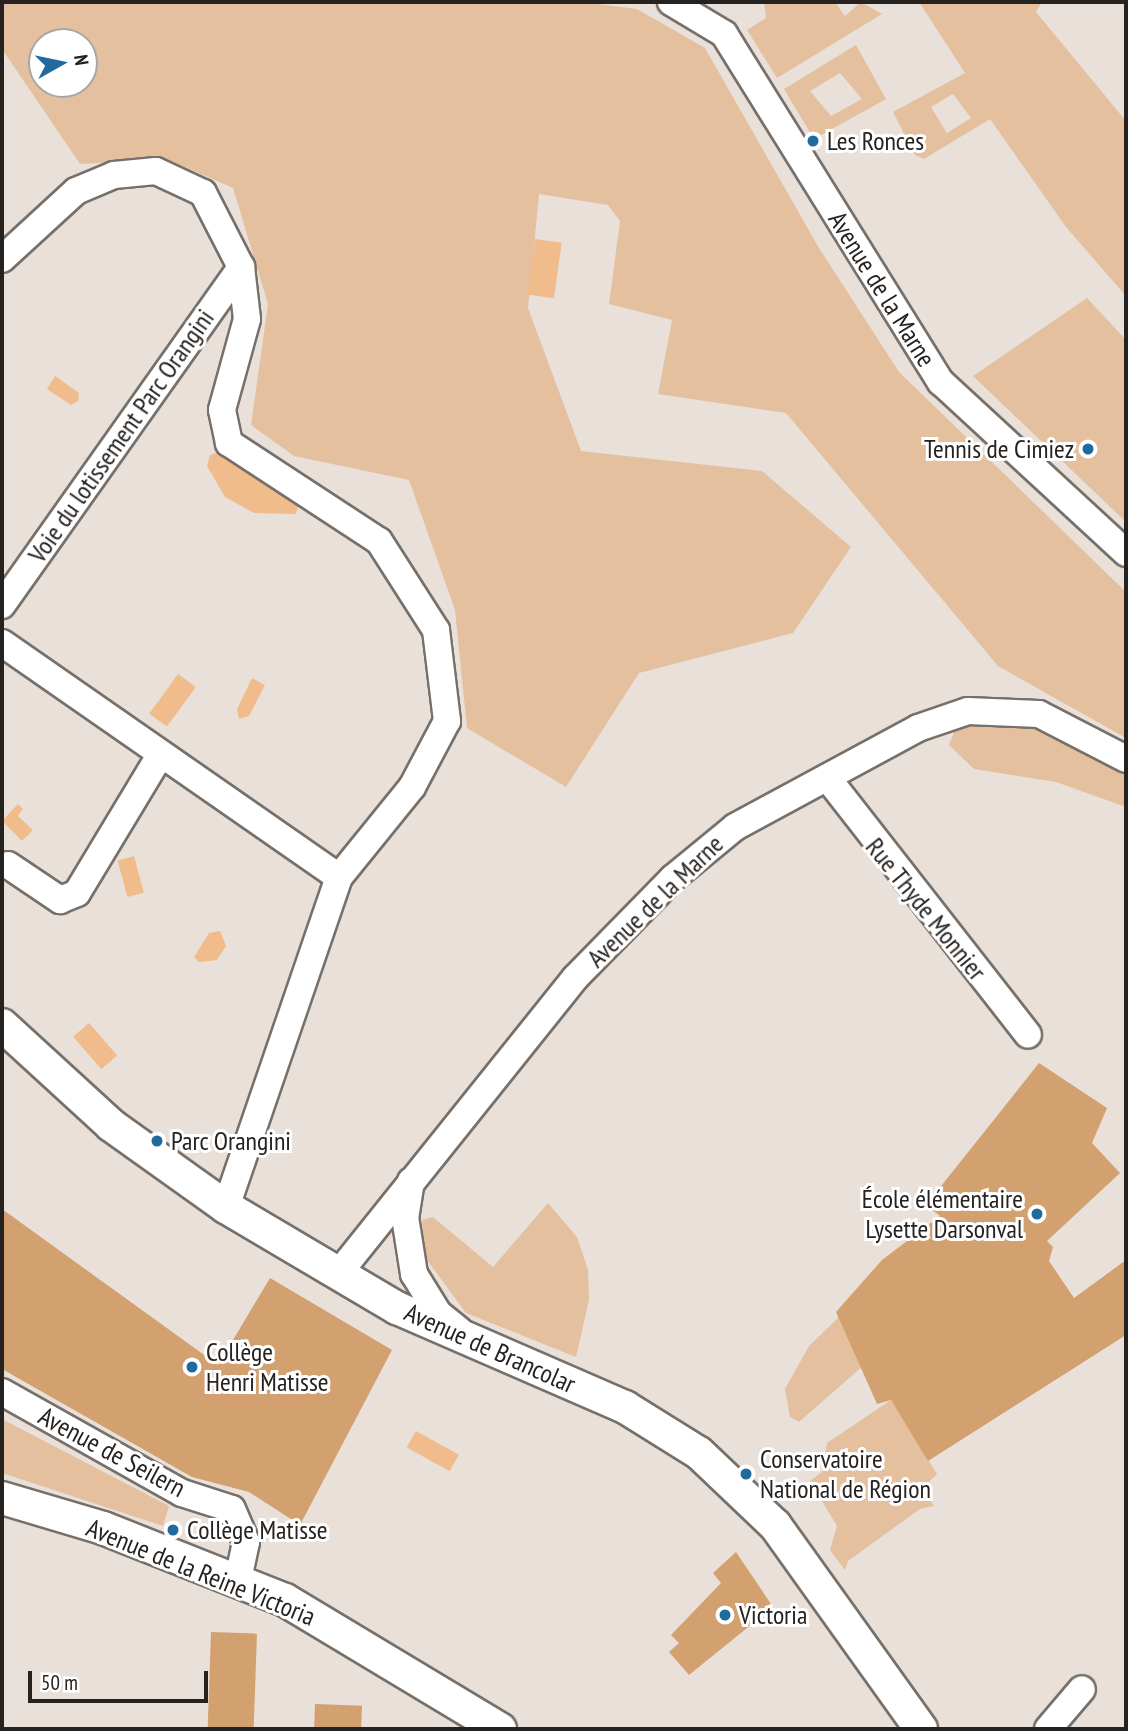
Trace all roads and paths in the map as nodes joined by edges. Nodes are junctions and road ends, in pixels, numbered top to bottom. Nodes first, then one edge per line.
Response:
1 (671, 2) edge
2 (2, 259) edge
3 (241, 267) junction
4 (1126, 552) edge
5 (2, 605) edge
6 (2, 643) edge
7 (161, 754) junction
8 (1126, 759) edge
9 (829, 780) junction
10 (8, 865) dead end
11 (339, 877) junction
12 (2, 1025) edge
13 (1028, 1035) dead end
14 (411, 1181) junction
15 (226, 1207) junction
16 (338, 1273) junction
17 (474, 1342) junction
18 (2, 1392) edge
19 (2, 1498) edge
20 (237, 1581) junction
21 (1082, 1689) dead end
22 (500, 1729) edge
23 (921, 1729) edge
24 (1048, 1729) edge

1 - 4 street, Avenue de la Marne
2 - 3 street, Voie du lotissement Parc Orangini
3 - 5 street, Voie du lotissement Parc Orangini
3 - 11 street, Voie du lotissement Parc Orangini
6 - 7 street
7 - 10 street
7 - 11 street
8 - 9 street, Avenue de la Marne
9 - 13 street, Rue Thyde Monnier
9 - 14 street, Avenue de la Marne
11 - 15 street, Voie du lotissement Parc Orangini
12 - 15 street, Avenue de Brancolar
14 - 16 street, Avenue de la Marne
14 - 17 street, Avenue de la Marne
15 - 16 street, Avenue de Brancolar
16 - 17 street, Avenue de Brancolar
17 - 23 street, Avenue de Brancolar
18 - 20 street, Avenue de Seilern
19 - 20 street, Avenue de la Reine Victoria
20 - 22 street, Avenue de la Reine Victoria
21 - 24 street

